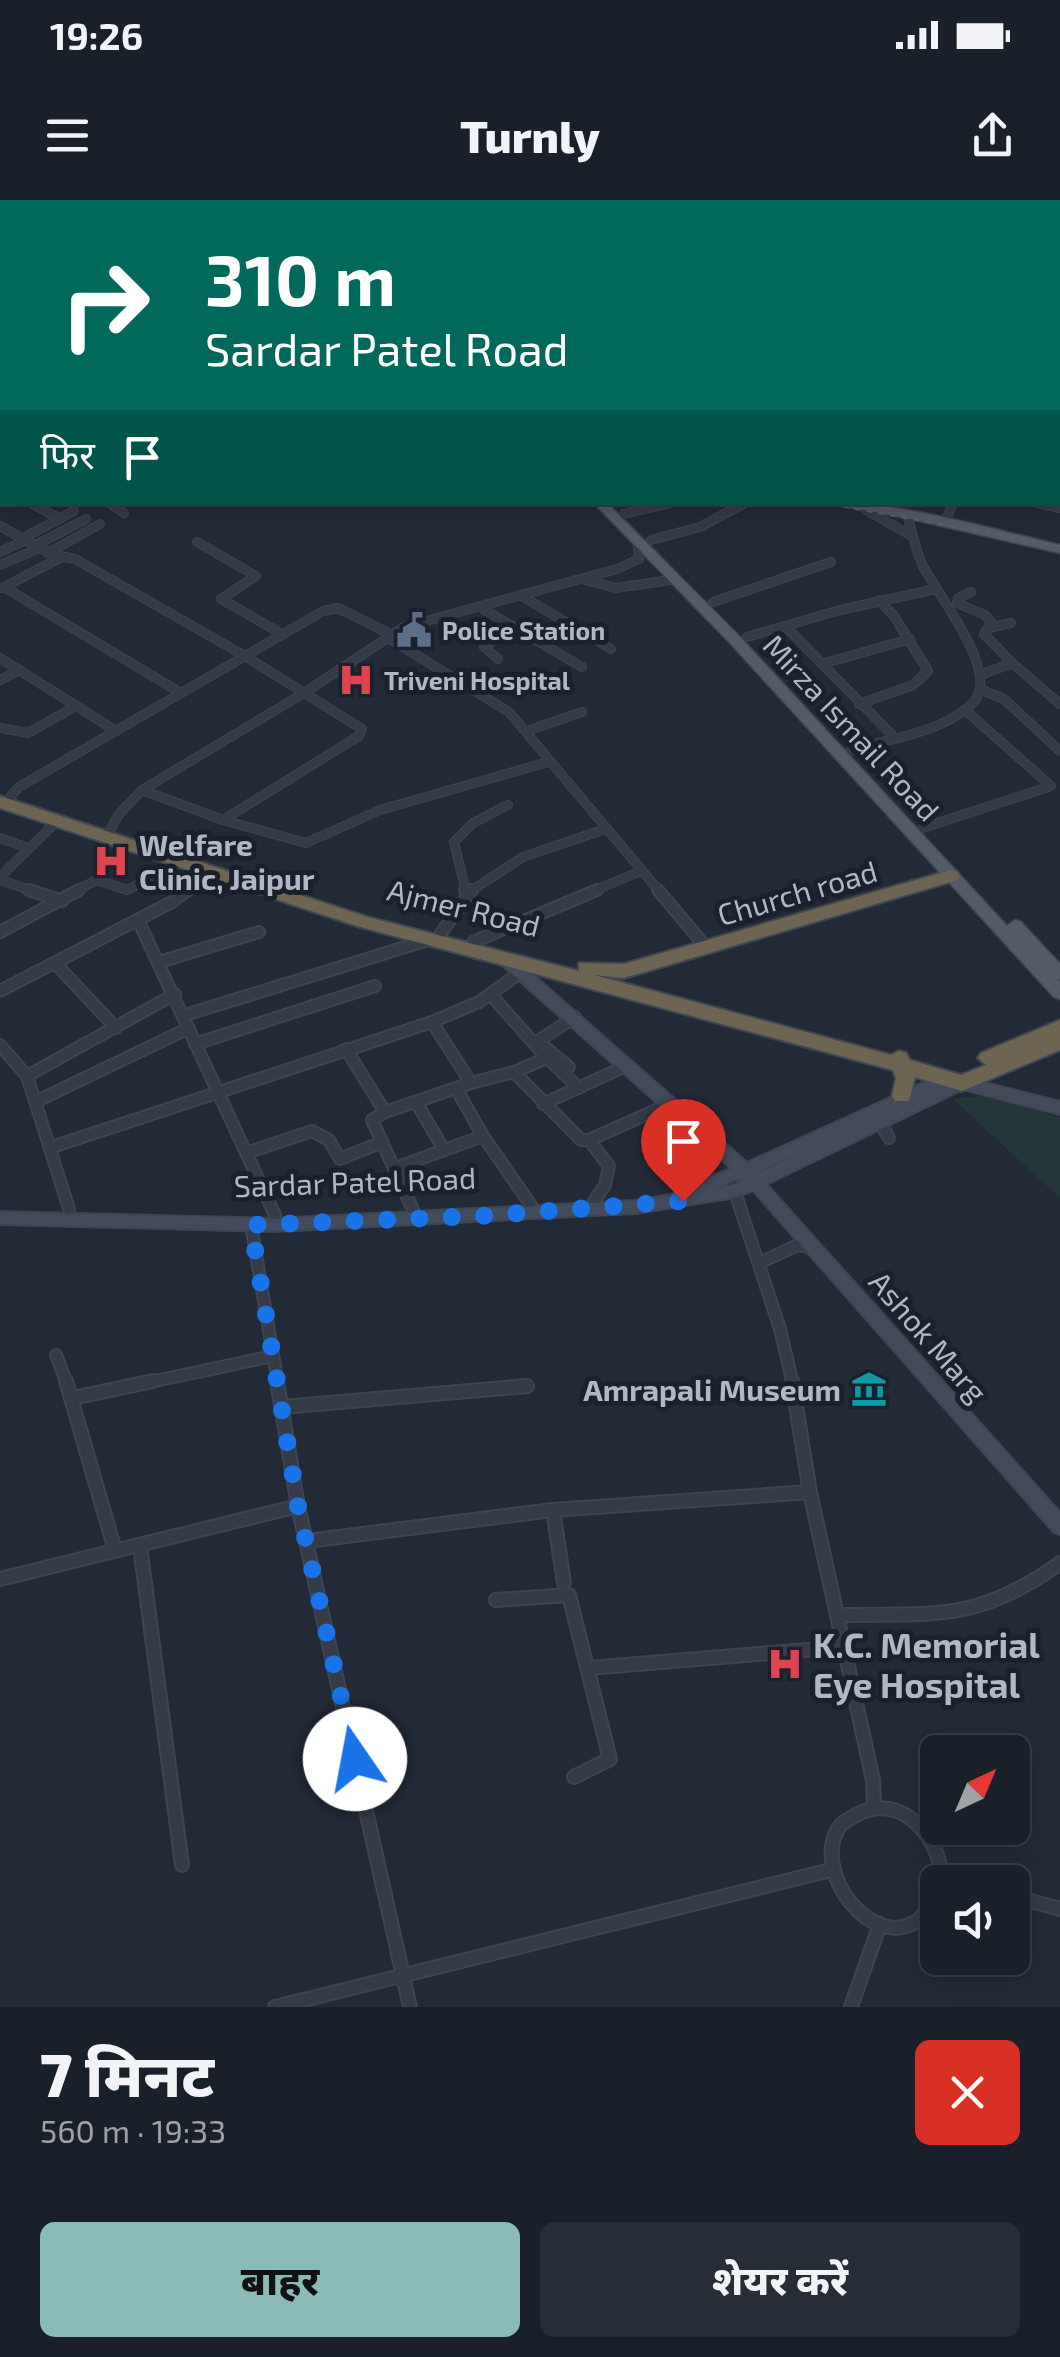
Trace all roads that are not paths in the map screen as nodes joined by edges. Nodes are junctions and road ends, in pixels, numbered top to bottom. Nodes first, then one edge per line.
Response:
1 (34, 505) edge
2 (112, 505) edge
3 (604, 505) edge
4 (614, 505) edge
5 (662, 505) edge
6 (741, 505) edge
7 (860, 506) edge
8 (885, 506) edge
9 (904, 508) edge
10 (74, 511) dead end
11 (124, 513) dead end
12 (949, 513) edge
13 (624, 514) junction
14 (60, 519) junction
15 (86, 519) dead end
16 (100, 524) dead end
17 (2, 530) edge
18 (913, 536) junction
19 (1060, 537) edge
20 (24, 539) junction
21 (644, 539) junction
22 (197, 542) dead end
23 (41, 548) junction
24 (1060, 549) edge
25 (0, 552) edge
26 (63, 557) junction
27 (831, 562) dead end
28 (0, 565) edge
29 (580, 578) junction
30 (677, 579) junction
31 (2, 588) edge
32 (936, 589) junction
33 (971, 592) dead end
34 (520, 595) junction
35 (878, 600) junction
36 (713, 602) junction
37 (478, 606) junction
38 (1011, 623) dead end
39 (786, 626) junction
40 (994, 626) junction
41 (514, 627) junction
42 (282, 634) junction
43 (391, 637) junction
44 (741, 638) junction
45 (910, 639) junction
46 (611, 650) dead end
47 (245, 656) junction
48 (0, 658) edge
49 (498, 659) dead end
50 (1012, 663) junction
51 (822, 664) junction
52 (582, 667) dead end
53 (19, 670) junction
54 (982, 674) junction
55 (0, 680) edge
56 (982, 690) junction
57 (181, 693) junction
58 (304, 693) junction
59 (859, 704) junction
60 (1060, 704) edge
61 (76, 706) junction
62 (965, 710) junction
63 (582, 712) dead end
64 (0, 728) edge
65 (116, 731) junction
66 (527, 731) junction
67 (893, 736) junction
68 (1060, 750) edge
69 (845, 752) junction
70 (548, 762) junction
71 (142, 790) junction
72 (3, 797) edge
73 (508, 805) dead end
74 (223, 820) junction
75 (57, 821) junction
76 (922, 828) junction
77 (605, 830) junction
78 (109, 834) junction
79 (0, 838) edge
80 (28, 848) junction
81 (182, 862) junction
82 (641, 871) junction
83 (211, 872) junction
84 (951, 876) junction
85 (0, 878) edge
86 (466, 894) junction
87 (62, 901) junction
88 (989, 907) junction
89 (138, 920) junction
90 (2, 929) edge
91 (259, 932) dead end
92 (435, 936) junction
93 (473, 942) junction
94 (706, 947) junction
95 (504, 958) junction
96 (159, 962) junction
97 (658, 962) junction
98 (56, 963) junction
99 (521, 972) junction
100 (1060, 974) edge
101 (622, 980) junction
102 (375, 986) dead end
103 (0, 991) edge
104 (1060, 993) edge
105 (176, 994) junction
106 (491, 994) junction
107 (185, 1015) junction
108 (575, 1017) junction
109 (432, 1022) junction
110 (116, 1028) junction
111 (189, 1028) junction
112 (1058, 1034) edge
113 (195, 1044) junction
114 (0, 1045) edge
115 (346, 1050) junction
116 (548, 1058) junction
117 (899, 1058) junction
118 (629, 1064) junction
119 (570, 1067) dead end
120 (514, 1072) junction
121 (27, 1076) junction
122 (959, 1078) junction
123 (471, 1083) junction
124 (579, 1088) junction
125 (457, 1090) junction
126 (217, 1091) junction
127 (902, 1096) junction
128 (37, 1101) junction
129 (416, 1102) junction
130 (672, 1102) junction
131 (543, 1104) junction
132 (1060, 1108) edge
133 (385, 1112) junction
134 (691, 1121) junction
135 (880, 1122) junction
136 (483, 1136) junction
137 (889, 1138) dead end
138 (589, 1140) junction
139 (382, 1142) junction
140 (52, 1147) junction
141 (444, 1150) junction
142 (246, 1153) junction
143 (394, 1168) junction
144 (748, 1178) junction
145 (713, 1190) junction
146 (680, 1193) junction
147 (594, 1201) junction
148 (531, 1205) junction
149 (0, 1208) edge
150 (69, 1209) junction
151 (413, 1210) junction
152 (275, 1215) junction
153 (0, 1218) edge
154 (251, 1225) junction
155 (815, 1248) junction
156 (759, 1264) junction
157 (56, 1354) dead end
158 (273, 1356) junction
159 (527, 1386) dead end
160 (73, 1398) junction
161 (282, 1407) junction
162 (810, 1492) junction
163 (298, 1506) junction
164 (552, 1510) junction
165 (1060, 1526) edge
166 (307, 1540) junction
167 (140, 1546) junction
168 (116, 1550) junction
169 (1060, 1563) edge
170 (0, 1579) edge
171 (564, 1583) dead end
172 (496, 1600) dead end
173 (837, 1615) junction
174 (844, 1647) junction
175 (589, 1668) junction
176 (574, 1777) dead end
177 (874, 1808) junction
178 (182, 1865) dead end
179 (941, 1865) edge
180 (831, 1870) junction
181 (1030, 1901) edge
182 (1060, 1909) edge
183 (920, 1918) edge
184 (880, 1924) junction
185 (403, 1977) junction
186 (275, 2007) edge
187 (410, 2007) edge
188 (850, 2007) edge

1 - 14 street
2 - 11 street
3 - 21 main road, Mirza Ismail Road
4 - 13 main road, Mirza Ismail Road
5 - 13 street
6 - 21 street
7 - 8 main road
7 - 9 main road
7 - 18 street
8 - 9 main road
9 - 12 main road
9 - 18 street
10 - 14 street
12 - 19 main road
12 - 24 main road
13 - 21 main road, Mirza Ismail Road
14 - 20 street
15 - 23 street
16 - 23 street
17 - 20 street
18 - 32 street
20 - 23 street
20 - 25 street
21 - 29 street
21 - 30 main road, Mirza Ismail Road
21 - 36 main road, Mirza Ismail Road
22 - 42 street
23 - 26 street
23 - 28 street
26 - 31 street
26 - 47 street
27 - 36 street
29 - 30 street
29 - 34 street
30 - 44 main road, Mirza Ismail Road
31 - 57 street
32 - 35 street
32 - 54 street
33 - 40 street
34 - 37 street
34 - 46 street
35 - 39 street
35 - 45 street
36 - 44 main road, Mirza Ismail Road
37 - 41 street
37 - 43 street
38 - 40 street
39 - 44 street
39 - 51 street
40 - 50 street
41 - 49 street
41 - 52 street
42 - 43 street
42 - 47 street
43 - 58 street
43 - 66 street
44 - 69 main road, Mirza Ismail Road
45 - 51 street
45 - 59 street
47 - 57 street
47 - 58 street
48 - 53 street
50 - 54 street
50 - 60 street
51 - 59 street
53 - 55 street
53 - 61 street
54 - 56 street
56 - 62 street
56 - 68 street
57 - 65 street
58 - 71 street
58 - 74 street
59 - 67 street
61 - 64 street
61 - 65 street
62 - 67 street
62 - 76 street
63 - 66 street
65 - 72 street
66 - 70 street
67 - 69 street
69 - 76 main road, Mirza Ismail Road
69 - 84 main road, Mirza Ismail Road
70 - 74 street
70 - 77 street
71 - 74 street
71 - 78 street
72 - 75 highway, Ajmer Road
72 - 78 highway, Ajmer Road
73 - 86 street
75 - 78 highway, Ajmer Road
75 - 80 street
76 - 88 main road, Mirza Ismail Road
77 - 82 street
77 - 86 street
78 - 81 highway, Ajmer Road
78 - 92 highway, Ajmer Road
79 - 80 street
80 - 85 street
81 - 83 highway, Ajmer Road
81 - 87 street
82 - 93 street
82 - 94 street
83 - 89 street
83 - 92 highway, Ajmer Road
84 - 88 main road, Mirza Ismail Road
84 - 94 highway, Church road
85 - 87 street
86 - 92 street
87 - 90 street
88 - 100 main road, Mirza Ismail Road
88 - 104 main road, Mirza Ismail Road
89 - 96 street
89 - 98 street
91 - 96 street
92 - 93 highway, Ajmer Road
92 - 95 highway, Ajmer Road
92 - 107 street
93 - 101 highway, Ajmer Road
94 - 97 highway, Church road
95 - 99 street, Ashok Marg
95 - 101 highway, Ajmer Road
96 - 105 street
97 - 101 highway, Ajmer Road
97 - 117 highway
98 - 103 street
98 - 110 street
99 - 106 street
99 - 108 street, Ashok Marg
101 - 117 highway, Ajmer Road
102 - 113 street
105 - 107 street
105 - 110 street
106 - 109 street
106 - 116 street
107 - 111 street
108 - 118 street, Ashok Marg
108 - 119 street
109 - 115 street
109 - 123 street
110 - 121 street
111 - 113 street
111 - 128 street
112 - 122 highway
113 - 126 street
114 - 121 street
115 - 126 street
115 - 133 street
116 - 120 street
116 - 124 street
117 - 122 highway
117 - 127 highway
118 - 124 street
118 - 130 street, Ashok Marg
120 - 123 street
120 - 131 street
121 - 128 street
122 - 127 street
122 - 132 street
122 - 135 street
123 - 125 street
124 - 131 street
125 - 129 street
125 - 136 street
126 - 140 street
126 - 142 street
127 - 144 street
128 - 140 street
129 - 133 street
129 - 141 street
130 - 134 street, Ashok Marg
130 - 138 street
131 - 138 street
133 - 139 street
134 - 144 street, Ashok Marg
134 - 146 street
135 - 137 street
135 - 144 street
136 - 141 street
136 - 148 street
138 - 147 street
139 - 142 street
139 - 143 street
140 - 150 street
141 - 143 street
142 - 152 street
143 - 151 street
144 - 145 street
144 - 155 street, Ashok Marg
144 - 156 street
145 - 146 street, Sardar Patel Road
145 - 154 street, Sardar Patel Road
146 - 147 street, Sardar Patel Road
147 - 148 street, Sardar Patel Road
148 - 151 street, Sardar Patel Road
149 - 150 street, Sardar Patel Road
150 - 152 street, Sardar Patel Road
151 - 152 street, Sardar Patel Road
153 - 154 street, Sardar Patel Road
154 - 158 street
155 - 156 street
155 - 165 street, Ashok Marg
156 - 162 street
157 - 160 street
158 - 160 street
158 - 161 street
159 - 161 street
160 - 168 street
161 - 163 street
162 - 164 street
162 - 173 street
163 - 166 street
163 - 167 street
164 - 166 street
164 - 171 street
166 - 185 street
167 - 168 street
167 - 178 street
168 - 170 street
169 - 173 street
172 - 175 street
173 - 174 street
174 - 175 street
174 - 177 street
175 - 176 street
177 - 179 street
177 - 180 street
180 - 184 street
180 - 185 street
181 - 182 street
183 - 184 street
184 - 188 street
185 - 186 street
185 - 187 street

